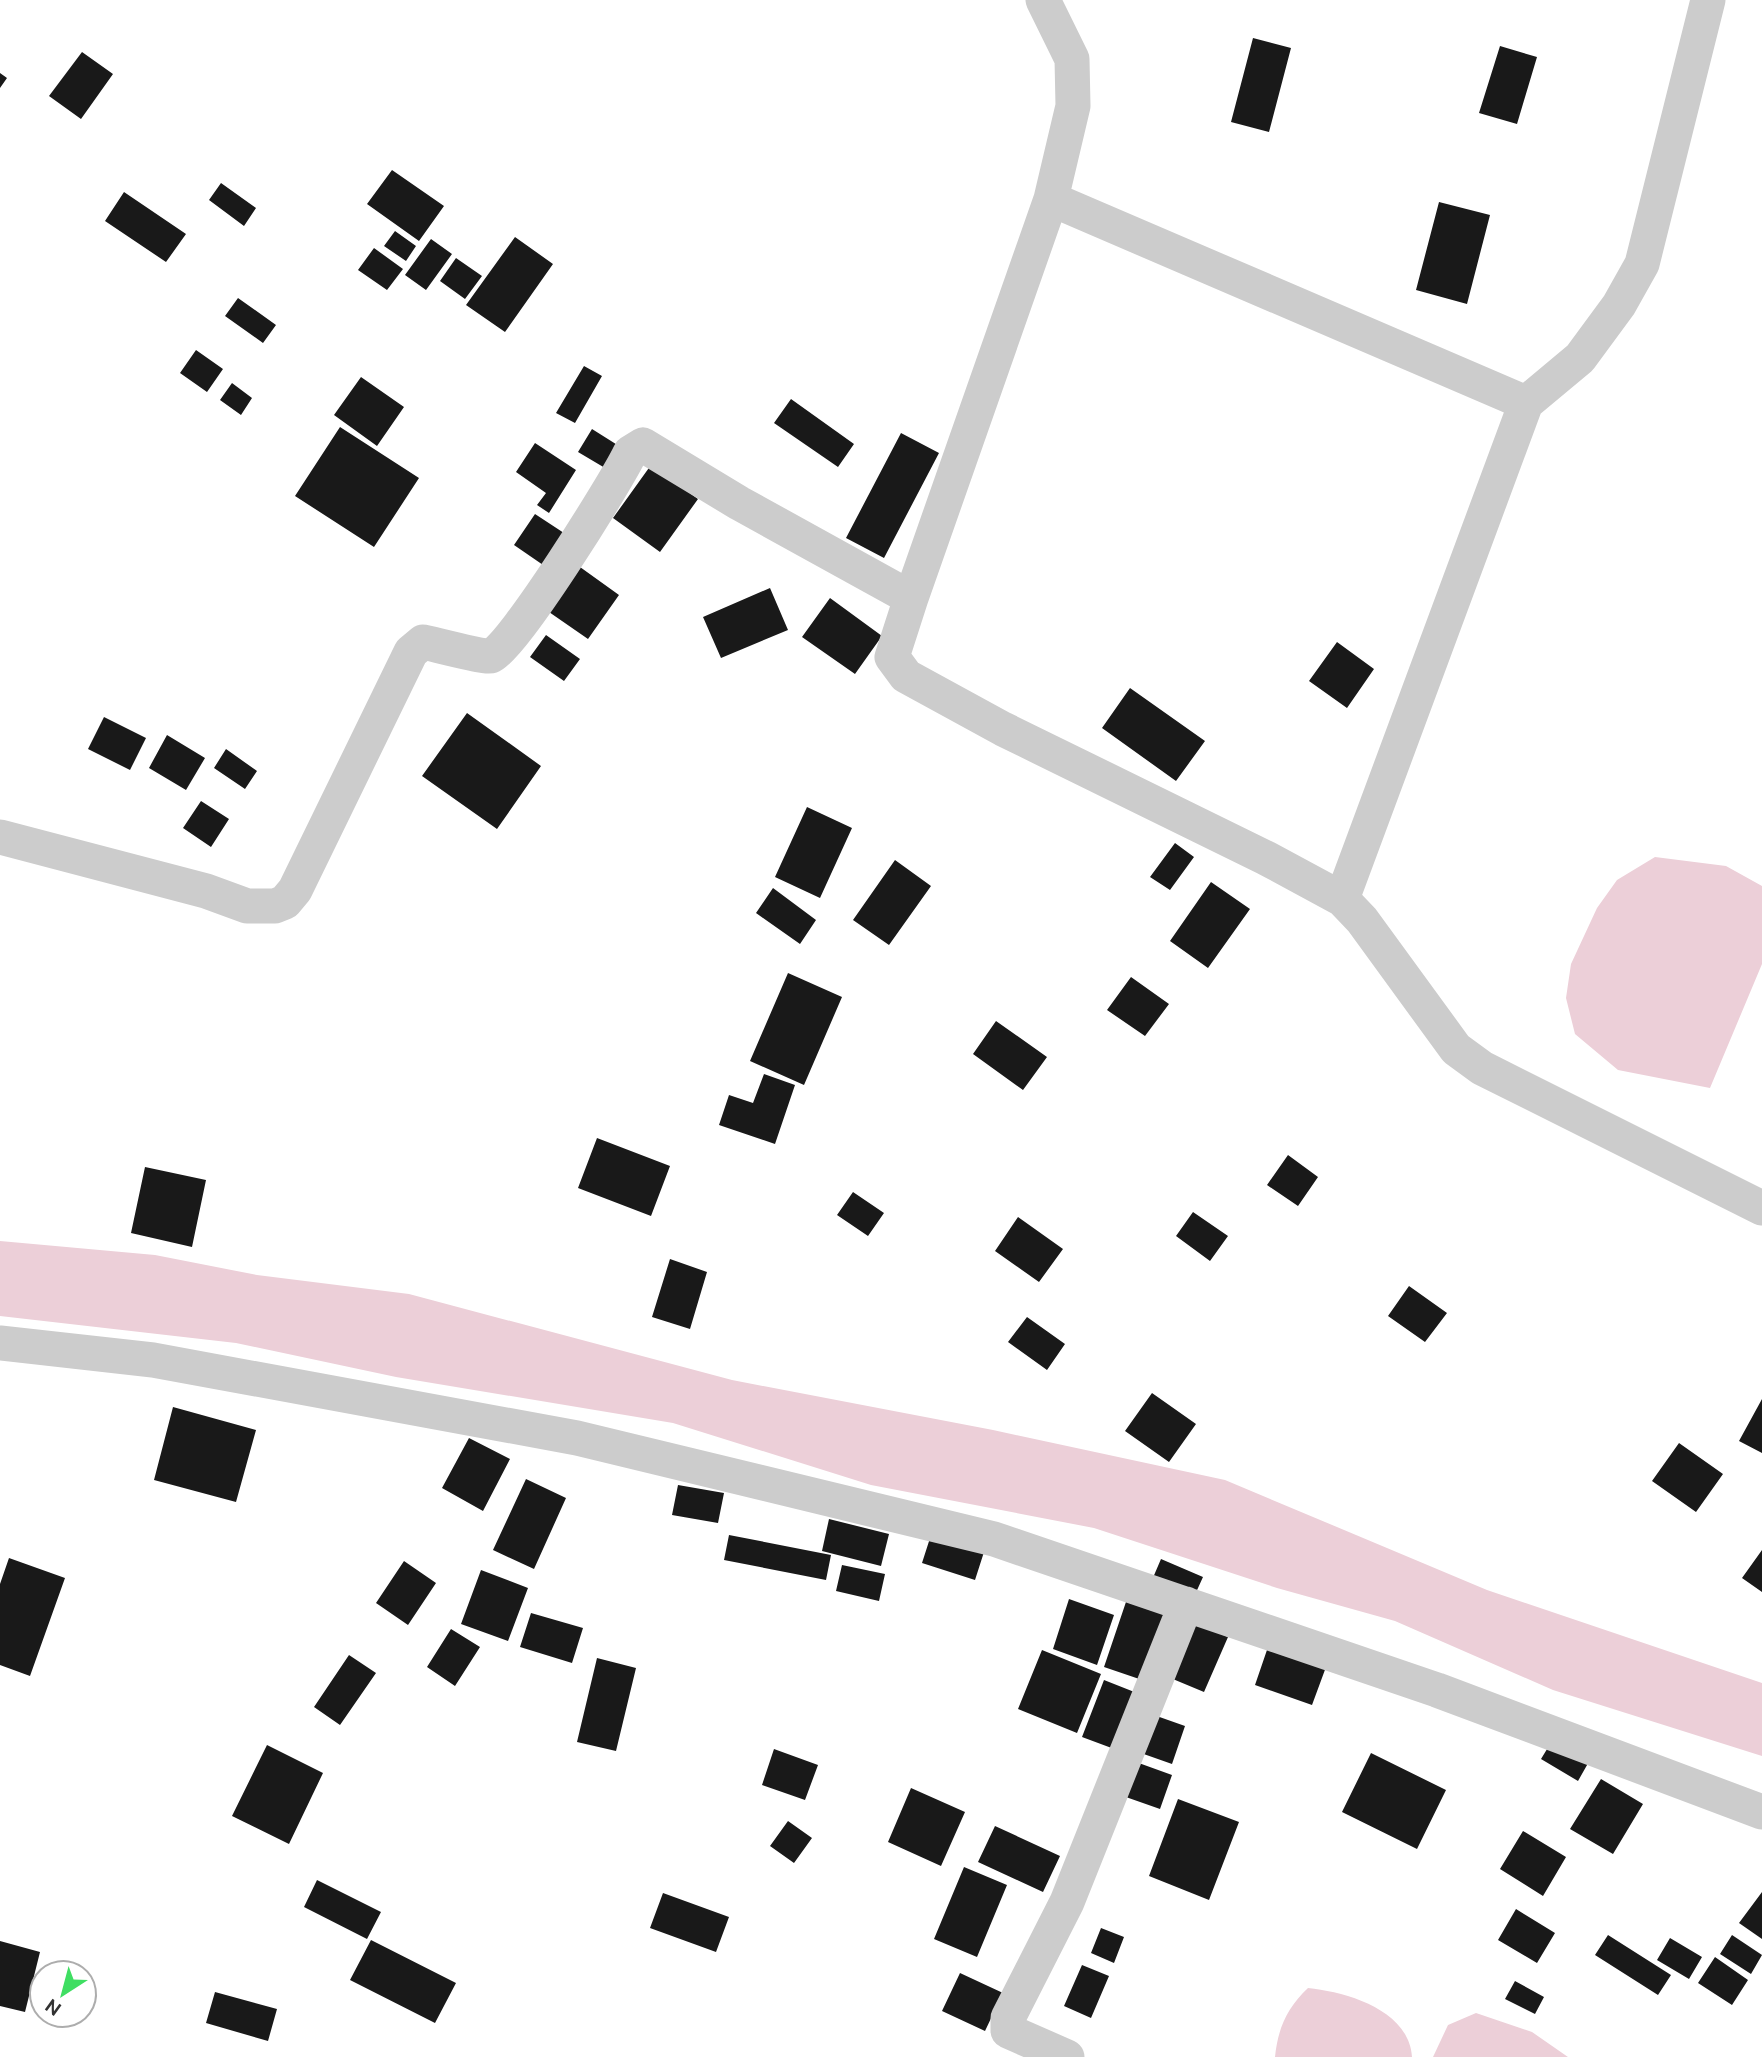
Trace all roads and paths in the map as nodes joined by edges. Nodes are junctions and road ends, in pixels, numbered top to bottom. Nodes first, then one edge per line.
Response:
1 (1043, 0) edge
2 (1708, 0) edge
3 (1051, 199) junction
4 (1526, 403) junction
5 (911, 598) junction
6 (0, 837) edge
7 (1342, 899) junction
8 (1762, 1208) edge
9 (0, 1343) edge
10 (1186, 1604) junction
11 (1762, 1812) edge
12 (1067, 2057) edge

1 - 3 street
2 - 4 street
3 - 4 street
3 - 5 street
4 - 7 street
5 - 6 street
5 - 7 street
7 - 8 street
9 - 10 street
10 - 11 street
10 - 12 street

